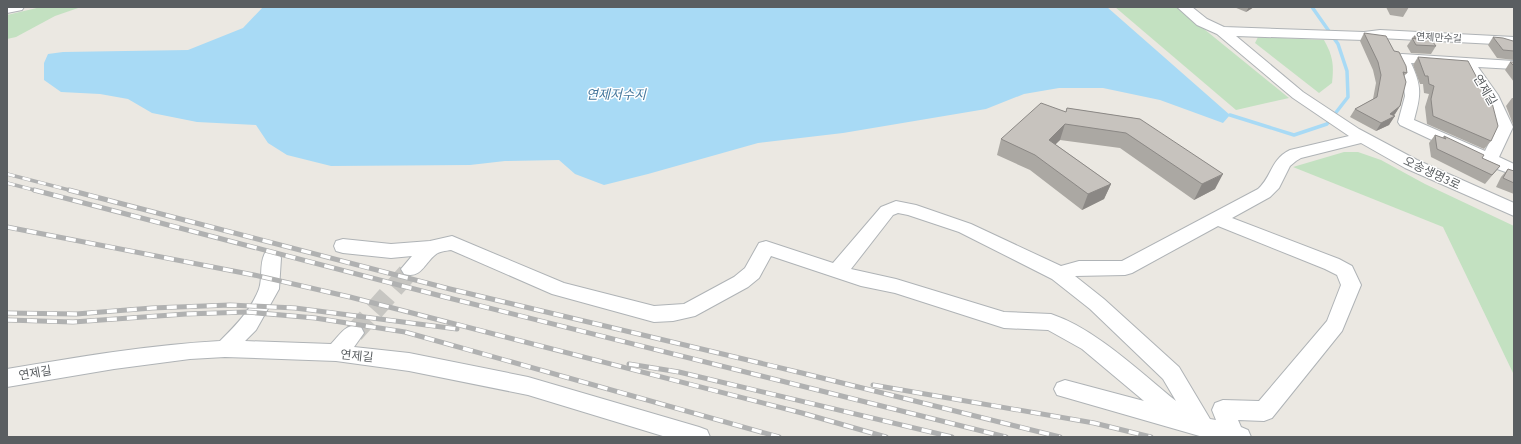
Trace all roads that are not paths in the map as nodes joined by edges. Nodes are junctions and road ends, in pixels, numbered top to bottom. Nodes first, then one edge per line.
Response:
1 (17, 7) edge
2 (1184, 7) edge
3 (1200, 7) edge
4 (7, 9) edge
5 (1222, 31) junction
6 (1514, 41) edge
7 (1468, 63) junction
8 (1514, 65) edge
9 (1358, 135) junction
10 (1489, 160) junction
11 (1514, 170) edge
12 (1514, 210) edge
13 (1218, 219) junction
14 (343, 246) dead end
15 (430, 248) junction
16 (272, 258) dead end
17 (411, 269) tunnel mouth
18 (835, 270) junction
19 (1059, 274) junction
20 (354, 333) tunnel mouth
21 (225, 349) junction
22 (336, 353) junction
23 (7, 378) edge
24 (1065, 389) dead end
25 (1194, 424) junction
26 (1236, 436) edge
27 (699, 437) edge

1 - 4 street
2 - 5 street
3 - 5 street
5 - 6 street, 연제만수길
5 - 9 street, 오송생명3로
7 - 8 street, 연제길
7 - 10 street, 연제길
7 - 10 street
9 - 12 street, 오송생명3로
9 - 13 street
10 - 11 street
13 - 19 street
13 - 26 street
14 - 15 street
15 - 17 street
15 - 18 street
16 - 21 street
18 - 19 street
18 - 25 street
19 - 25 street
20 - 22 street
21 - 22 street, 연제길
21 - 23 street, 연제길
22 - 27 street, 연제길
24 - 25 street
25 - 26 street

